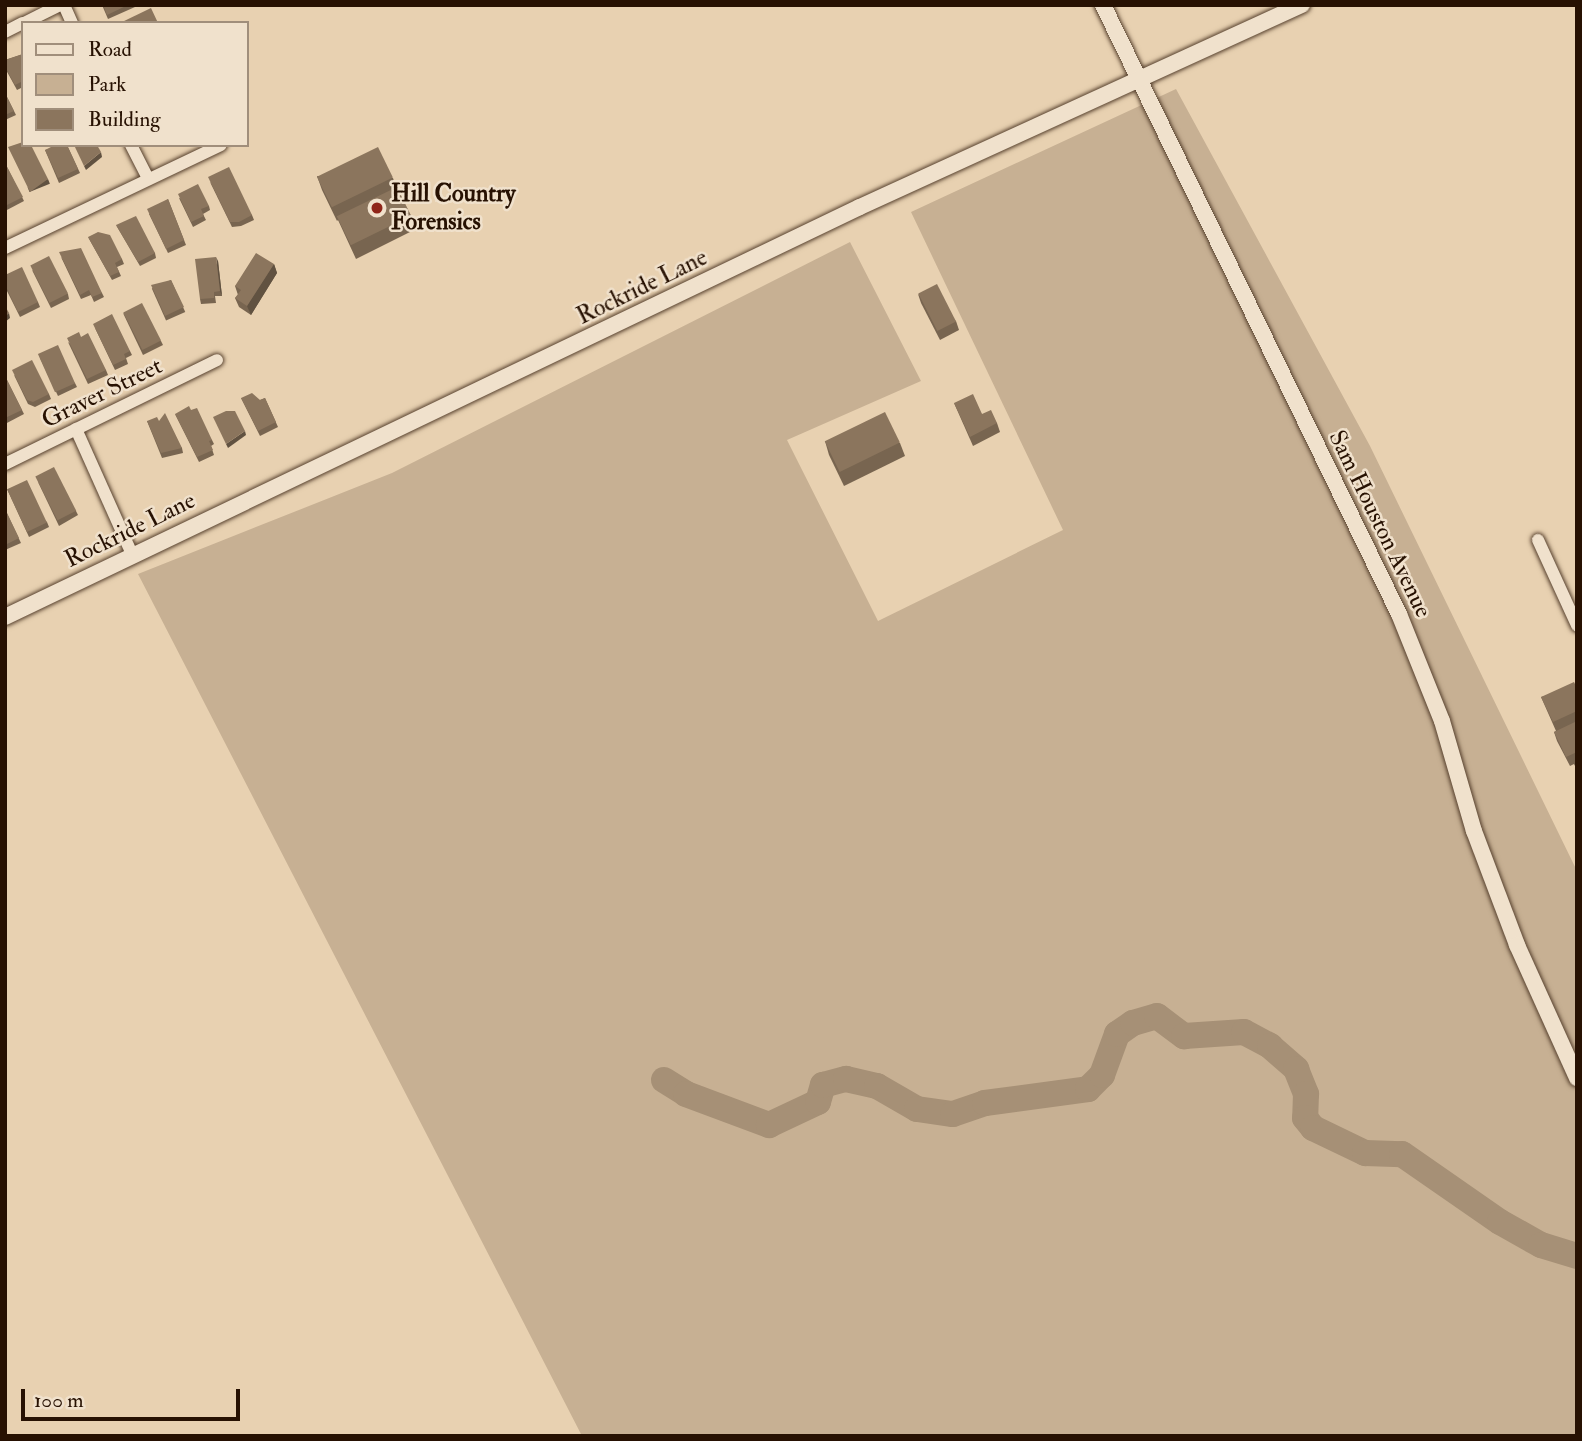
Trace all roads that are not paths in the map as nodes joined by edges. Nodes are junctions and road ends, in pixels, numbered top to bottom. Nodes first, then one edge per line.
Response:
1 (62, 5) edge
2 (1103, 5) edge
3 (1303, 5) edge
4 (27, 21) edge
5 (71, 21) edge
6 (21, 24) edge
7 (5, 32) edge
8 (1140, 82) junction
9 (132, 147) edge
10 (217, 147) edge
11 (148, 179) junction
12 (5, 248) edge
13 (217, 360) dead end
14 (76, 429) junction
15 (5, 464) edge
16 (1538, 540) dead end
17 (132, 554) junction
18 (1572, 603) edge
19 (5, 617) edge
20 (1577, 625) edge
21 (1577, 1078) edge

1 - 4 street
1 - 5 street
2 - 8 street, Sam Houston Avenue
3 - 8 street, Rockride Lane
6 - 7 street
8 - 17 street, Rockride Lane
8 - 21 street, Sam Houston Avenue
9 - 11 street
10 - 11 street
11 - 12 street
13 - 14 street, Graver Street
14 - 15 street, Graver Street
14 - 17 street
16 - 18 street
17 - 19 street, Rockride Lane
18 - 20 street

